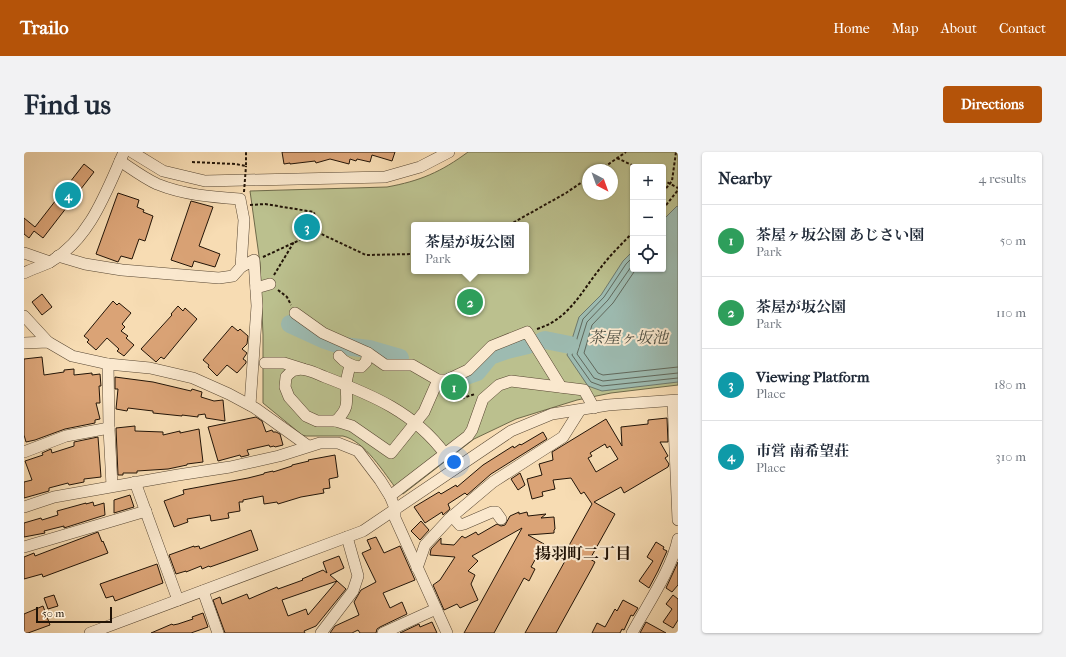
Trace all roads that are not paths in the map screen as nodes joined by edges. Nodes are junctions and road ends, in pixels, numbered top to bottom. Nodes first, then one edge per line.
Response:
1 (132, 152) edge
2 (449, 152) edge
3 (122, 157) edge
4 (24, 253) edge
5 (54, 259) junction
6 (241, 267) junction
7 (24, 273) edge
8 (270, 284) road end
9 (256, 288) junction
10 (295, 313) road end
11 (24, 316) edge
12 (48, 342) junction
13 (24, 343) edge
14 (368, 353) junction
15 (339, 356) dead end
16 (265, 363) dead end
17 (108, 364) junction
18 (350, 365) junction
19 (303, 369) junction
20 (438, 380) junction
21 (346, 385) junction
22 (561, 386) junction
23 (676, 400) edge
24 (250, 405) junction
25 (594, 408) junction
26 (580, 410) junction
27 (336, 420) junction
28 (415, 423) junction
29 (109, 428) junction
30 (308, 446) junction
31 (24, 452) edge
32 (445, 454) junction
33 (135, 482) junction
34 (112, 486) junction
35 (390, 496) junction
36 (24, 507) edge
37 (395, 508) junction
38 (146, 511) junction
39 (452, 516) junction
40 (501, 519) dead end
41 (678, 520) edge
42 (347, 537) junction
43 (678, 539) edge
44 (24, 547) edge
45 (417, 568) junction
46 (203, 591) junction
47 (178, 600) junction
48 (436, 609) junction
49 (90, 633) edge
50 (218, 633) edge
51 (322, 633) edge
52 (383, 633) edge
53 (447, 633) edge
54 (632, 633) edge

1 - 2 street
3 - 5 street
3 - 6 street
4 - 5 street
5 - 6 street
5 - 7 street
6 - 9 street
8 - 9 street
9 - 24 street
10 - 14 street
11 - 12 street
12 - 13 street
12 - 17 street
14 - 18 street
14 - 20 street
15 - 18 street
16 - 19 street
17 - 24 street
17 - 29 street
18 - 21 street
19 - 21 street
19 - 27 street
20 - 22 street
20 - 28 street
21 - 27 street
21 - 28 street
22 - 25 street
22 - 32 street
23 - 25 street
23 - 41 street
24 - 30 street
25 - 26 street
26 - 37 street
26 - 39 street
27 - 28 street
28 - 32 street
29 - 31 street
29 - 34 street
30 - 33 street
30 - 35 street
32 - 35 street
33 - 34 street
33 - 38 street
34 - 36 street
35 - 37 street
37 - 42 street
37 - 45 street
38 - 44 street
38 - 47 street
39 - 40 street
39 - 45 street
42 - 46 street
42 - 51 street
43 - 54 street
45 - 48 street
46 - 47 street
46 - 50 street
47 - 49 street
48 - 52 street
48 - 53 street

